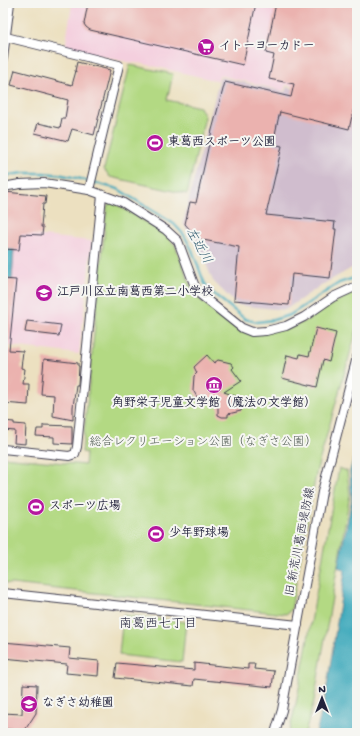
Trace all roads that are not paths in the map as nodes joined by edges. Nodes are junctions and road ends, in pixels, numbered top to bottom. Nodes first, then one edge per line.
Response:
1 (10, 3) edge
2 (6, 37) junction
3 (3, 58) edge
4 (3, 187) edge
5 (89, 190) junction
6 (102, 195) junction
7 (357, 286) edge
8 (357, 357) edge
9 (3, 449) edge
10 (3, 593) edge
11 (298, 625) junction
12 (275, 733) edge

1 - 2 street
2 - 3 street
2 - 5 street
4 - 5 street
5 - 6 street
6 - 7 street
6 - 9 street
8 - 11 street, 旧 新荒川葛西堤防線
10 - 11 street
11 - 12 street, 旧 新荒川葛西堤防線

